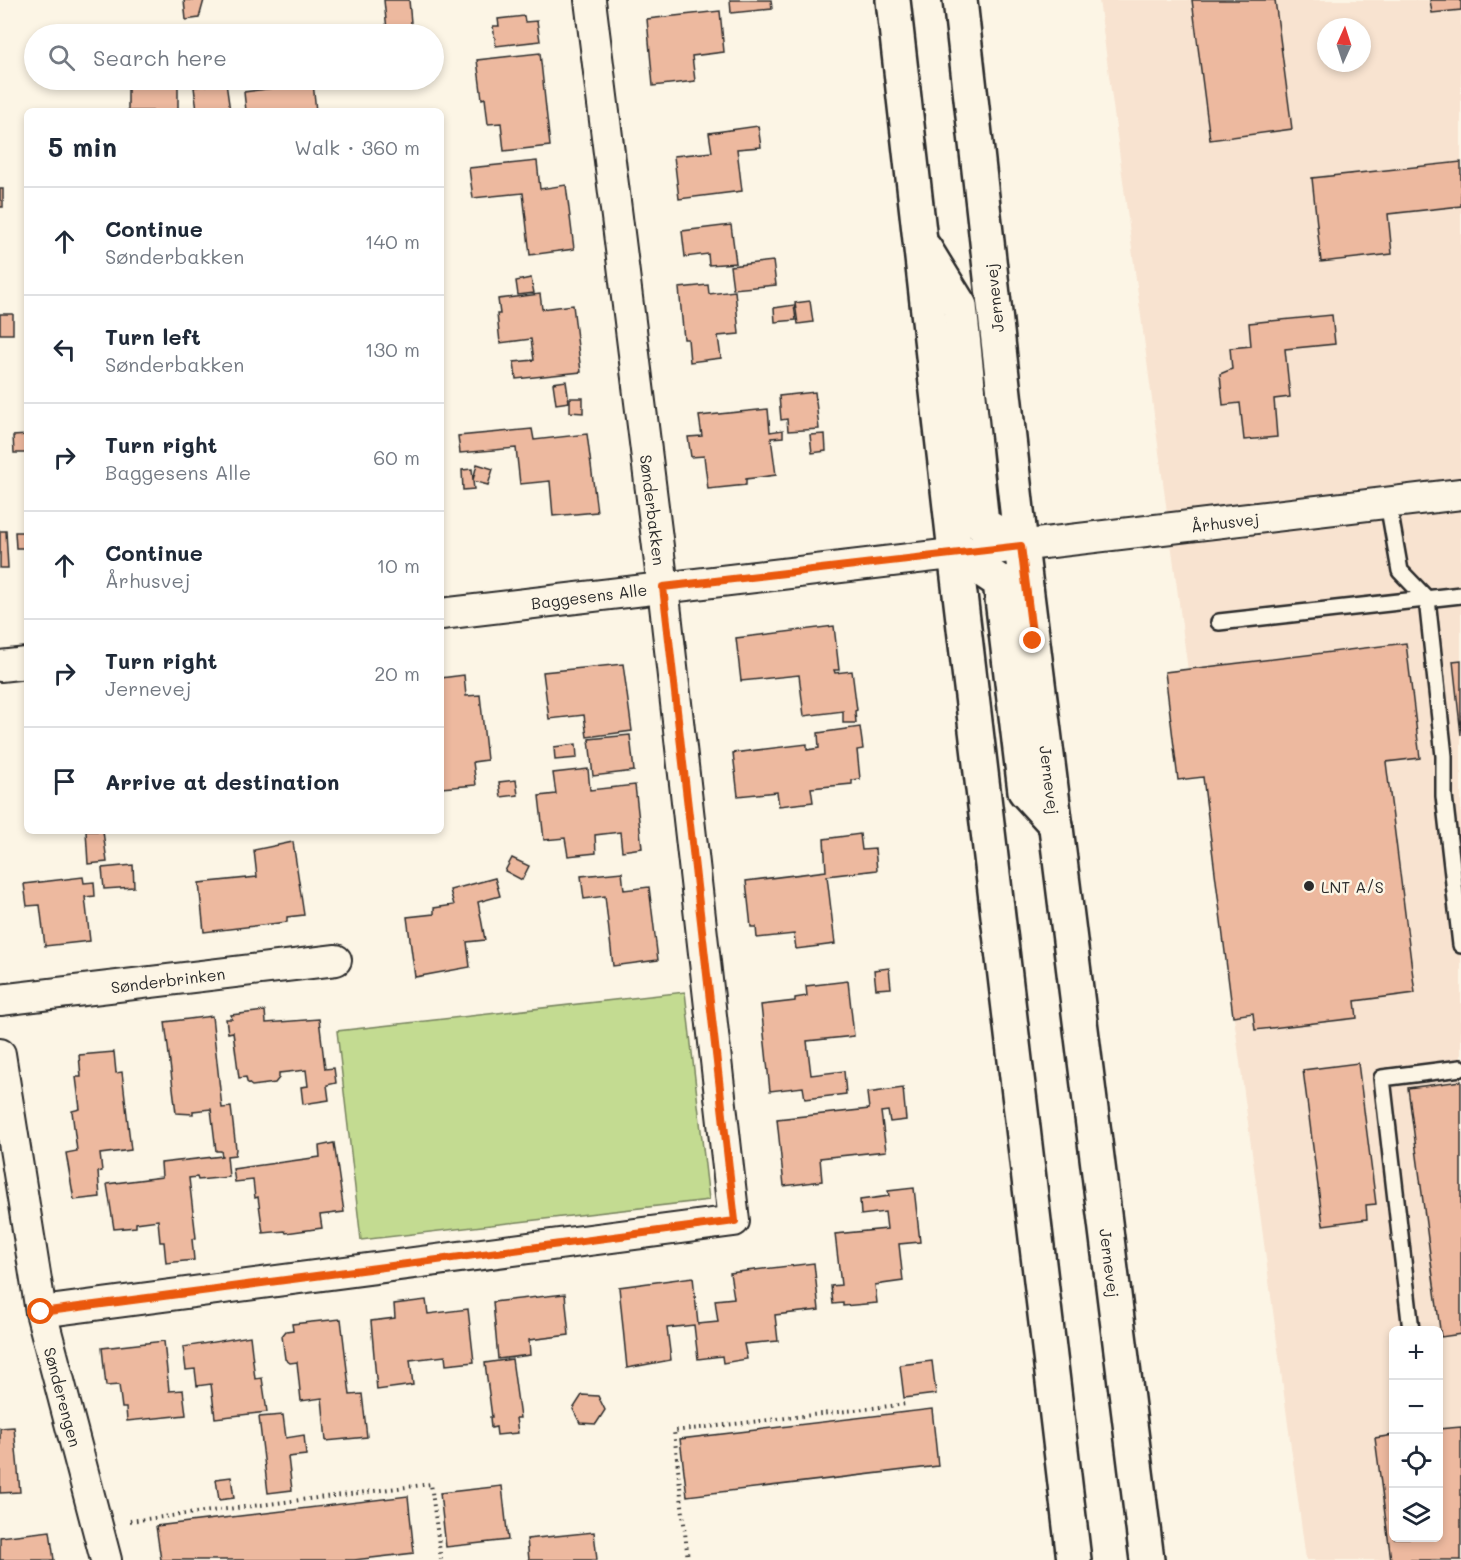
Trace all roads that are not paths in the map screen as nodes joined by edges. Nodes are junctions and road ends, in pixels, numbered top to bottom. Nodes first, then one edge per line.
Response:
1 (590, 0) edge
2 (893, 0) edge
3 (960, 0) edge
4 (920, 240) junction
5 (1461, 494) edge
6 (1388, 503) junction
7 (1021, 546) junction
8 (988, 549) joint
9 (955, 552) junction
10 (663, 587) junction
11 (1461, 595) edge
12 (1427, 599) junction
13 (444, 614) edge
14 (1219, 622) dead end
15 (24, 663) edge
16 (0, 666) edge
17 (1056, 825) junction
18 (1461, 945) edge
19 (336, 960) dead end
20 (0, 1000) edge
21 (0, 1054) edge
22 (1461, 1068) edge
23 (41, 1312) junction
24 (1411, 1326) edge
25 (106, 1560) edge
26 (1074, 1560) edge
27 (1147, 1560) edge

1 - 10 street, Sønderbakken
2 - 4 main road
3 - 7 main road, Jernevej
4 - 7 main road
4 - 9 main road
5 - 6 street, Århusvej
6 - 7 street, Århusvej
6 - 12 lane
7 - 8 street, Århusvej
7 - 17 main road, Jernevej
8 - 9 street, Baggesens Alle
9 - 10 street, Baggesens Alle
9 - 17 main road
9 - 26 main road
10 - 13 street, Baggesens Alle
10 - 23 street, Sønderbakken
11 - 12 lane
12 - 14 lane
12 - 18 lane
15 - 16 street
17 - 27 main road, Jernevej
19 - 20 street, Sønderbrinken
21 - 23 street, Sønderengen
22 - 24 lane
23 - 25 street, Sønderengen

